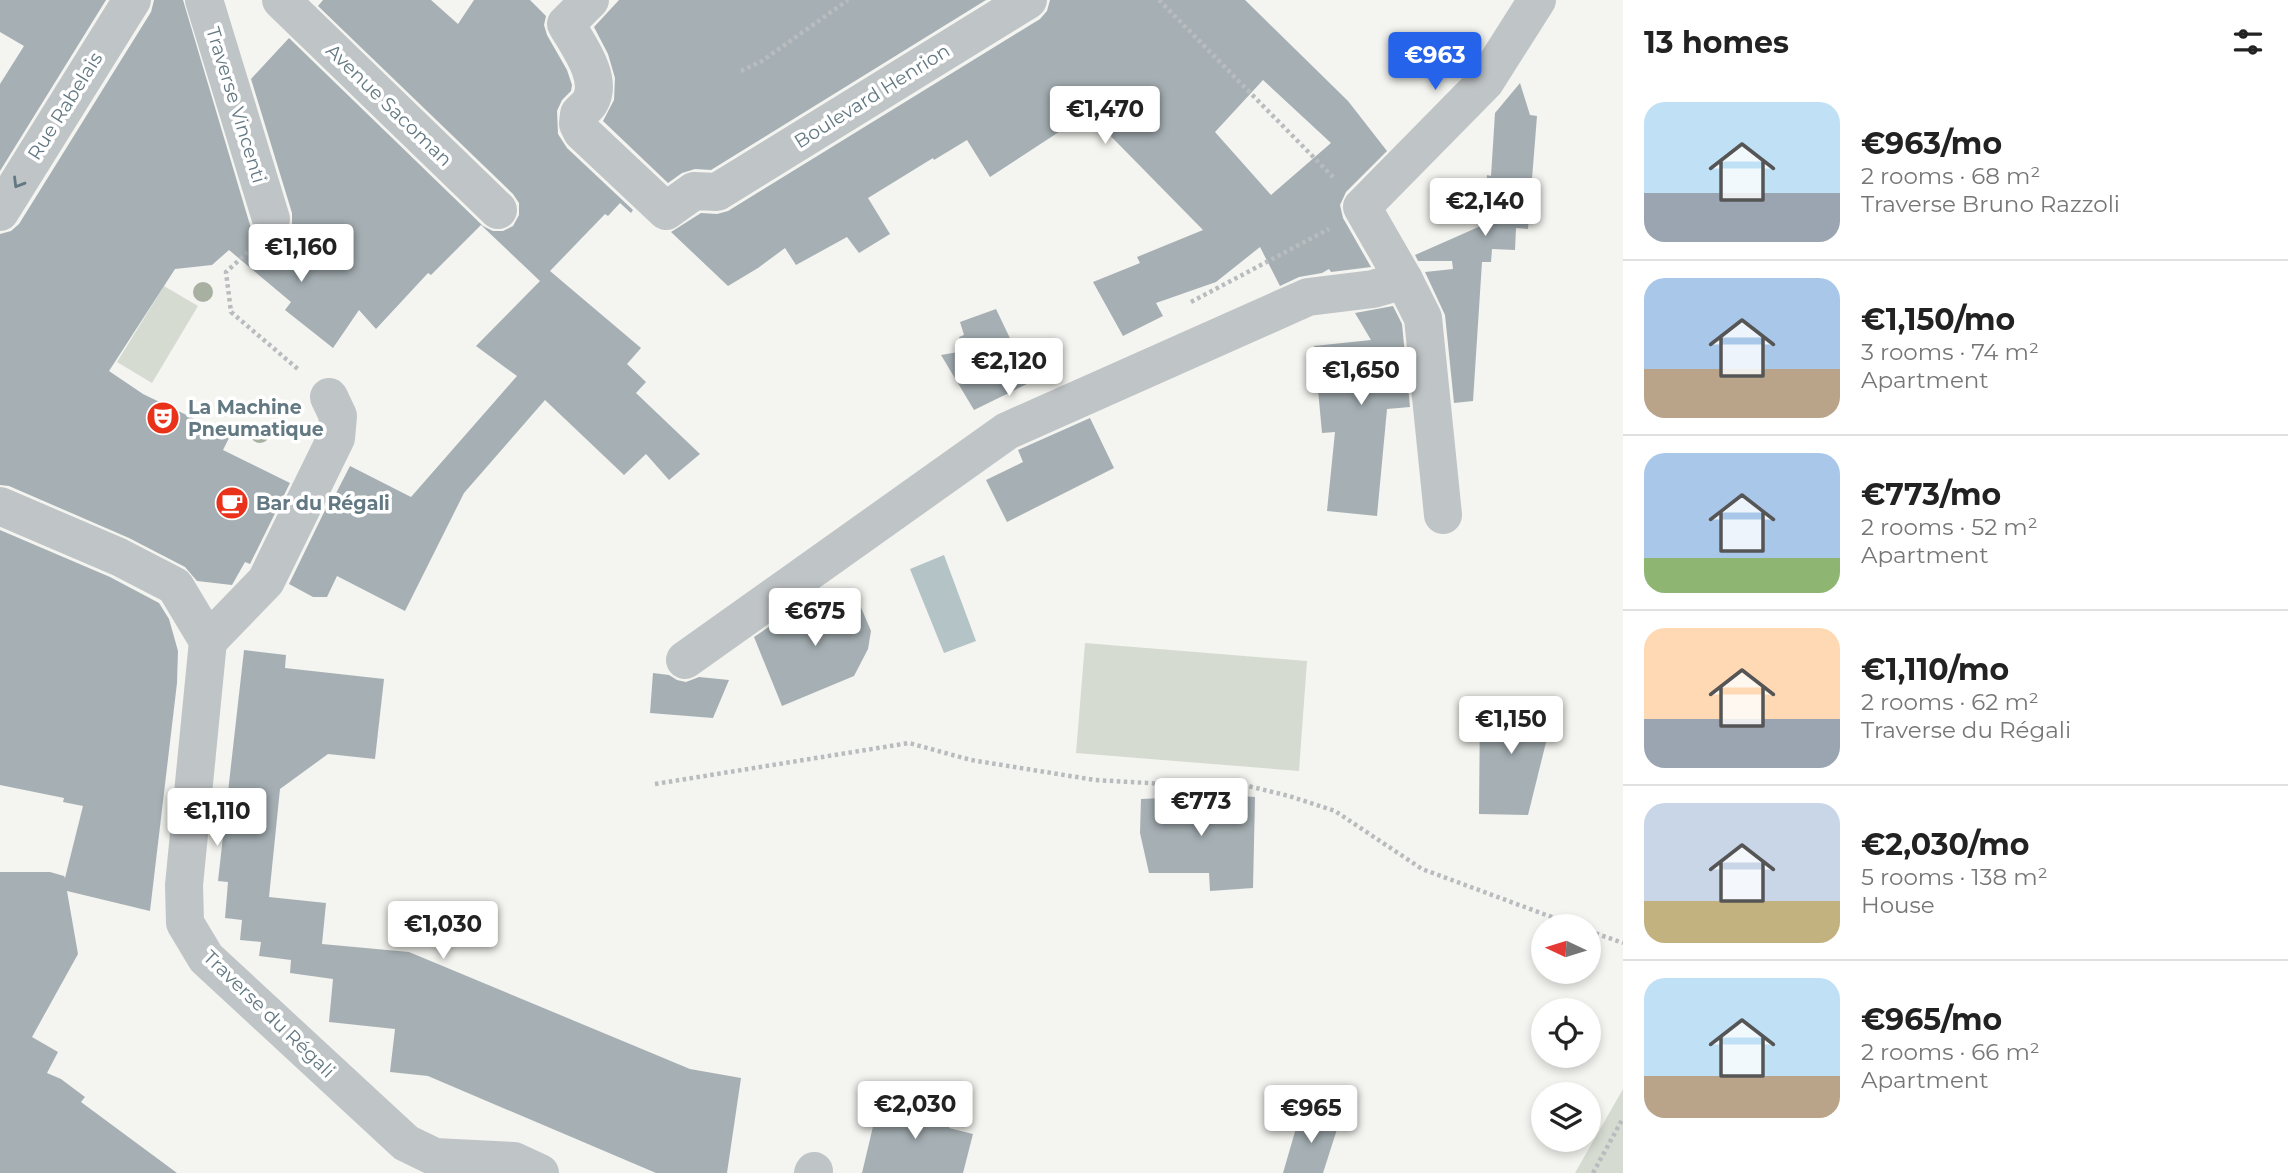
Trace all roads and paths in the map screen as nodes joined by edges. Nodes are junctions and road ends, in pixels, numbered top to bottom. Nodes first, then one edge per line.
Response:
1 (132, 0) edge
2 (204, 0) edge
3 (281, 0) edge
4 (848, 0) edge
5 (1028, 0) edge
6 (1159, 0) edge
7 (1537, 0) edge
8 (578, 12) edge
9 (741, 71) dead end
10 (1362, 207) junction
11 (498, 210) dead end
12 (0, 212) edge
13 (271, 219) joint
14 (1404, 280) junction
15 (329, 397) joint
16 (0, 506) edge
17 (1443, 515) dead end
18 (208, 641) junction
19 (685, 660) dead end
20 (655, 784) dead end
21 (1544, 914) edge
22 (1601, 935) edge
23 (1623, 943) edge
24 (1623, 1118) edge
25 (540, 1173) edge
26 (1593, 1173) edge

1 -> 12 street, Rue Rabelais
2 - 13 street, Traverse Vincenti
3 - 11 street, Avenue Sacoman
4 - 9 path
5 - 8 street, Boulevard Henrion
6 - 10 path
7 - 10 street
10 - 14 street
13 - 15 path
14 - 17 street
14 - 19 street
15 - 18 street
16 - 18 street
18 - 25 street, Traverse du Régali
20 - 21 path
22 - 23 path
24 - 26 path

